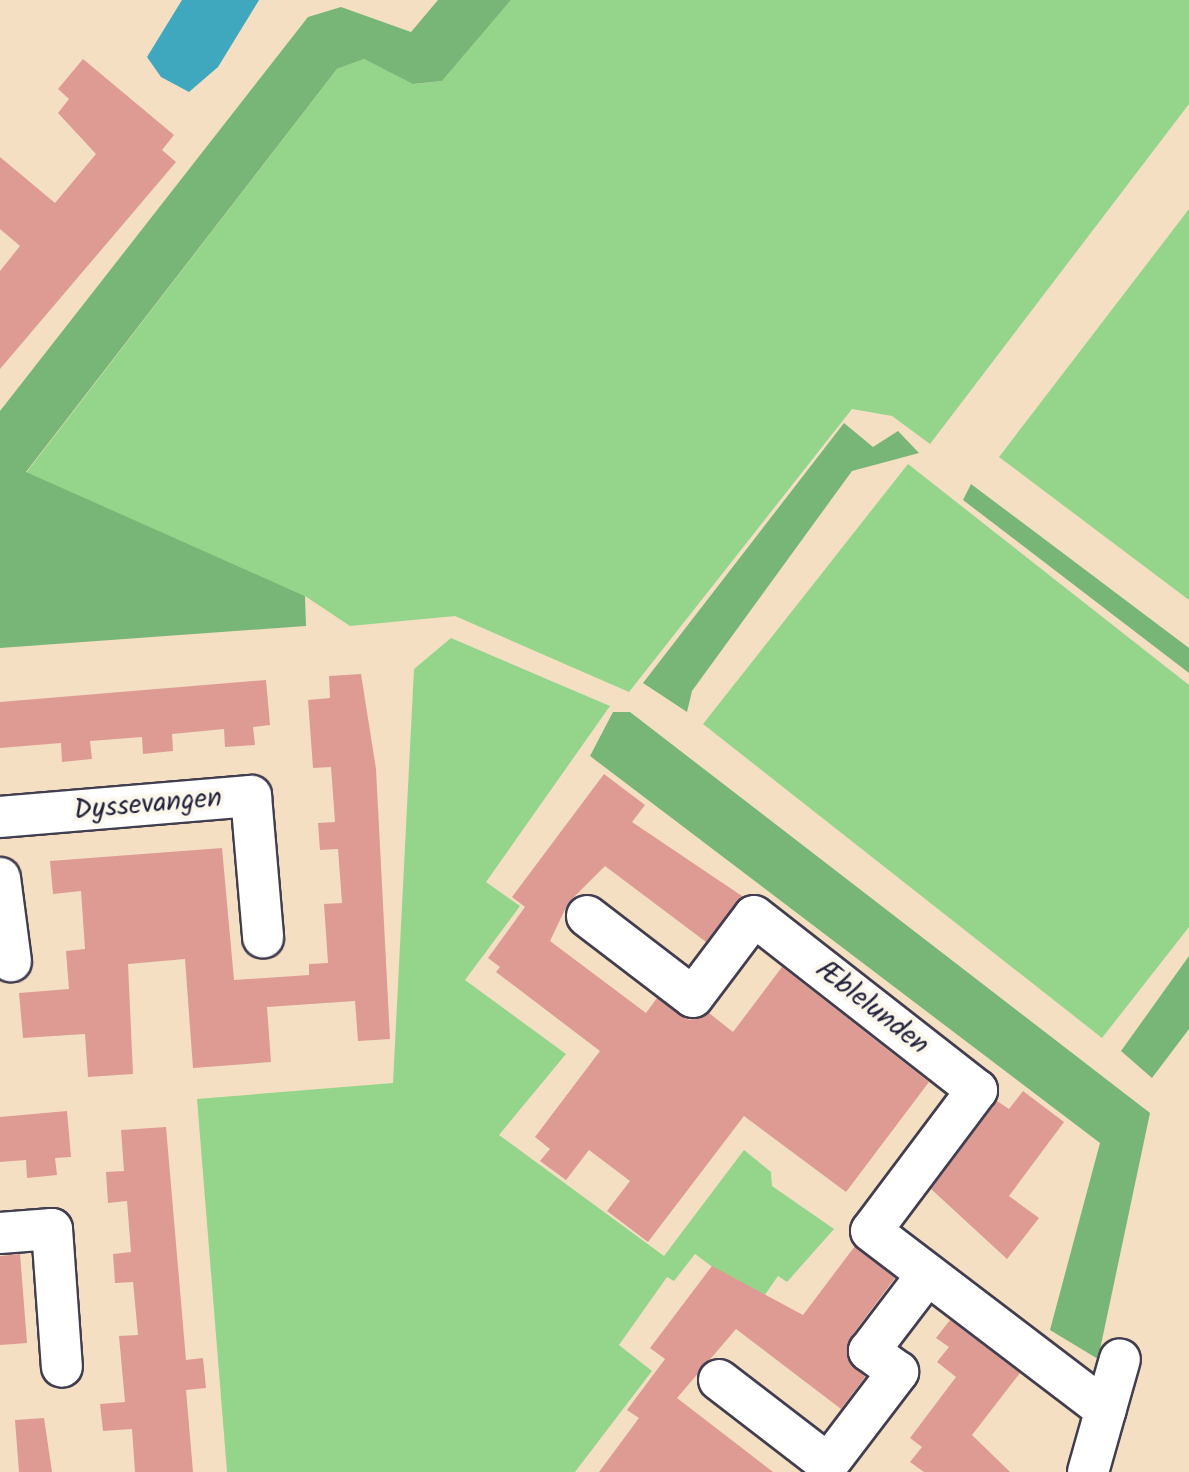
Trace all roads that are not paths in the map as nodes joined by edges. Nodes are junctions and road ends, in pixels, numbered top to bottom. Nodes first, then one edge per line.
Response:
1 (0, 817) edge
2 (0, 878) edge
3 (587, 916) dead end
4 (263, 937) dead end
5 (11, 961) dead end
6 (0, 1233) edge
7 (927, 1275) junction
8 (1120, 1359) dead end
9 (62, 1367) dead end
10 (719, 1380) dead end
11 (1106, 1410) junction
12 (1088, 1472) edge

1 - 4 street, Dyssevangen
2 - 5 street
3 - 7 street, Æblelunden
6 - 9 street
7 - 10 street
7 - 11 street, Æblelunden
8 - 11 street
11 - 12 street

